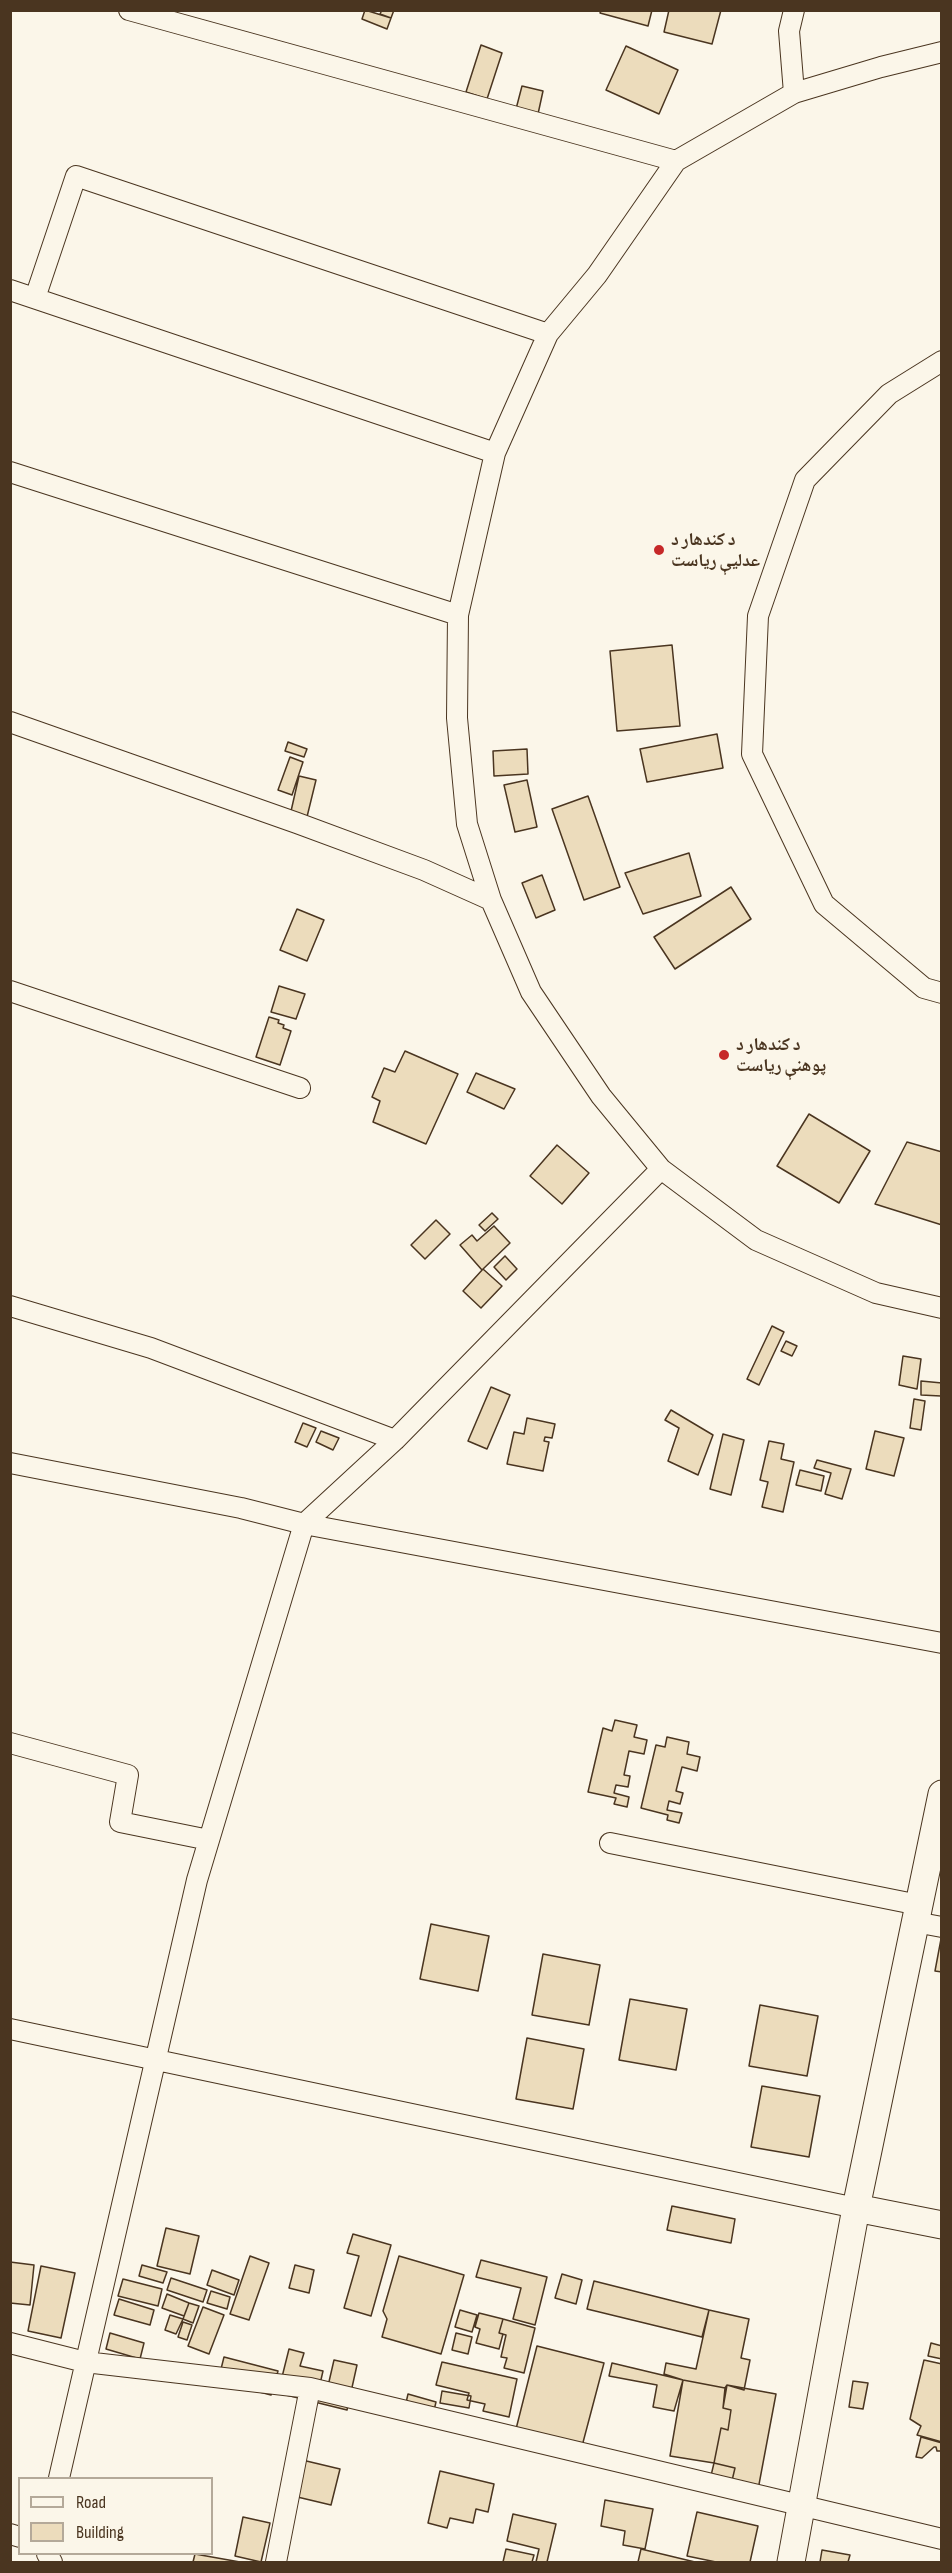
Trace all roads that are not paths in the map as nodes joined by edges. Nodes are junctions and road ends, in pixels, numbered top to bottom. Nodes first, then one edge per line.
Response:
1 (129, 10) edge
2 (794, 10) edge
3 (942, 52) edge
4 (794, 93) junction
5 (676, 161) junction
6 (10, 290) edge
7 (35, 298) junction
8 (548, 334) junction
9 (942, 362) edge
10 (495, 453) junction
11 (10, 472) edge
12 (458, 615) junction
13 (12, 730) edge
14 (491, 900) junction
15 (10, 991) edge
16 (942, 993) edge
17 (300, 1088) dead end
18 (661, 1169) junction
19 (10, 1306) edge
20 (942, 1308) edge
21 (396, 1440) junction
22 (10, 1463) edge
23 (304, 1524) junction
24 (942, 1643) edge
25 (10, 1743) edge
26 (942, 1794) edge
27 (209, 1840) junction
28 (610, 1843) dead end
29 (917, 1913) junction
30 (942, 1927) edge
31 (10, 2029) edge
32 (154, 2058) junction
33 (856, 2208) junction
34 (942, 2225) edge
35 (10, 2343) edge
36 (85, 2362) junction
37 (310, 2388) junction
38 (59, 2477) edge
39 (802, 2506) junction
40 (942, 2539) edge
41 (276, 2562) edge
42 (791, 2562) edge

1 - 5 street
2 - 4 street
3 - 4 street
4 - 5 street
5 - 8 street
6 - 7 street
7 - 8 street
7 - 10 street
8 - 10 street
9 - 16 street
10 - 12 street
11 - 12 street
12 - 14 street
13 - 14 street
14 - 18 street
15 - 17 street
18 - 20 street
18 - 21 street
19 - 21 street
21 - 23 street
22 - 23 street
23 - 24 street
23 - 27 street
25 - 27 street
26 - 29 street
27 - 32 street
28 - 29 street
29 - 30 street
29 - 33 street
31 - 32 street
32 - 33 street
32 - 36 street
33 - 34 street
33 - 39 street
35 - 36 street
36 - 37 street
36 - 38 street
37 - 39 street
37 - 41 street
39 - 40 street
39 - 42 street

